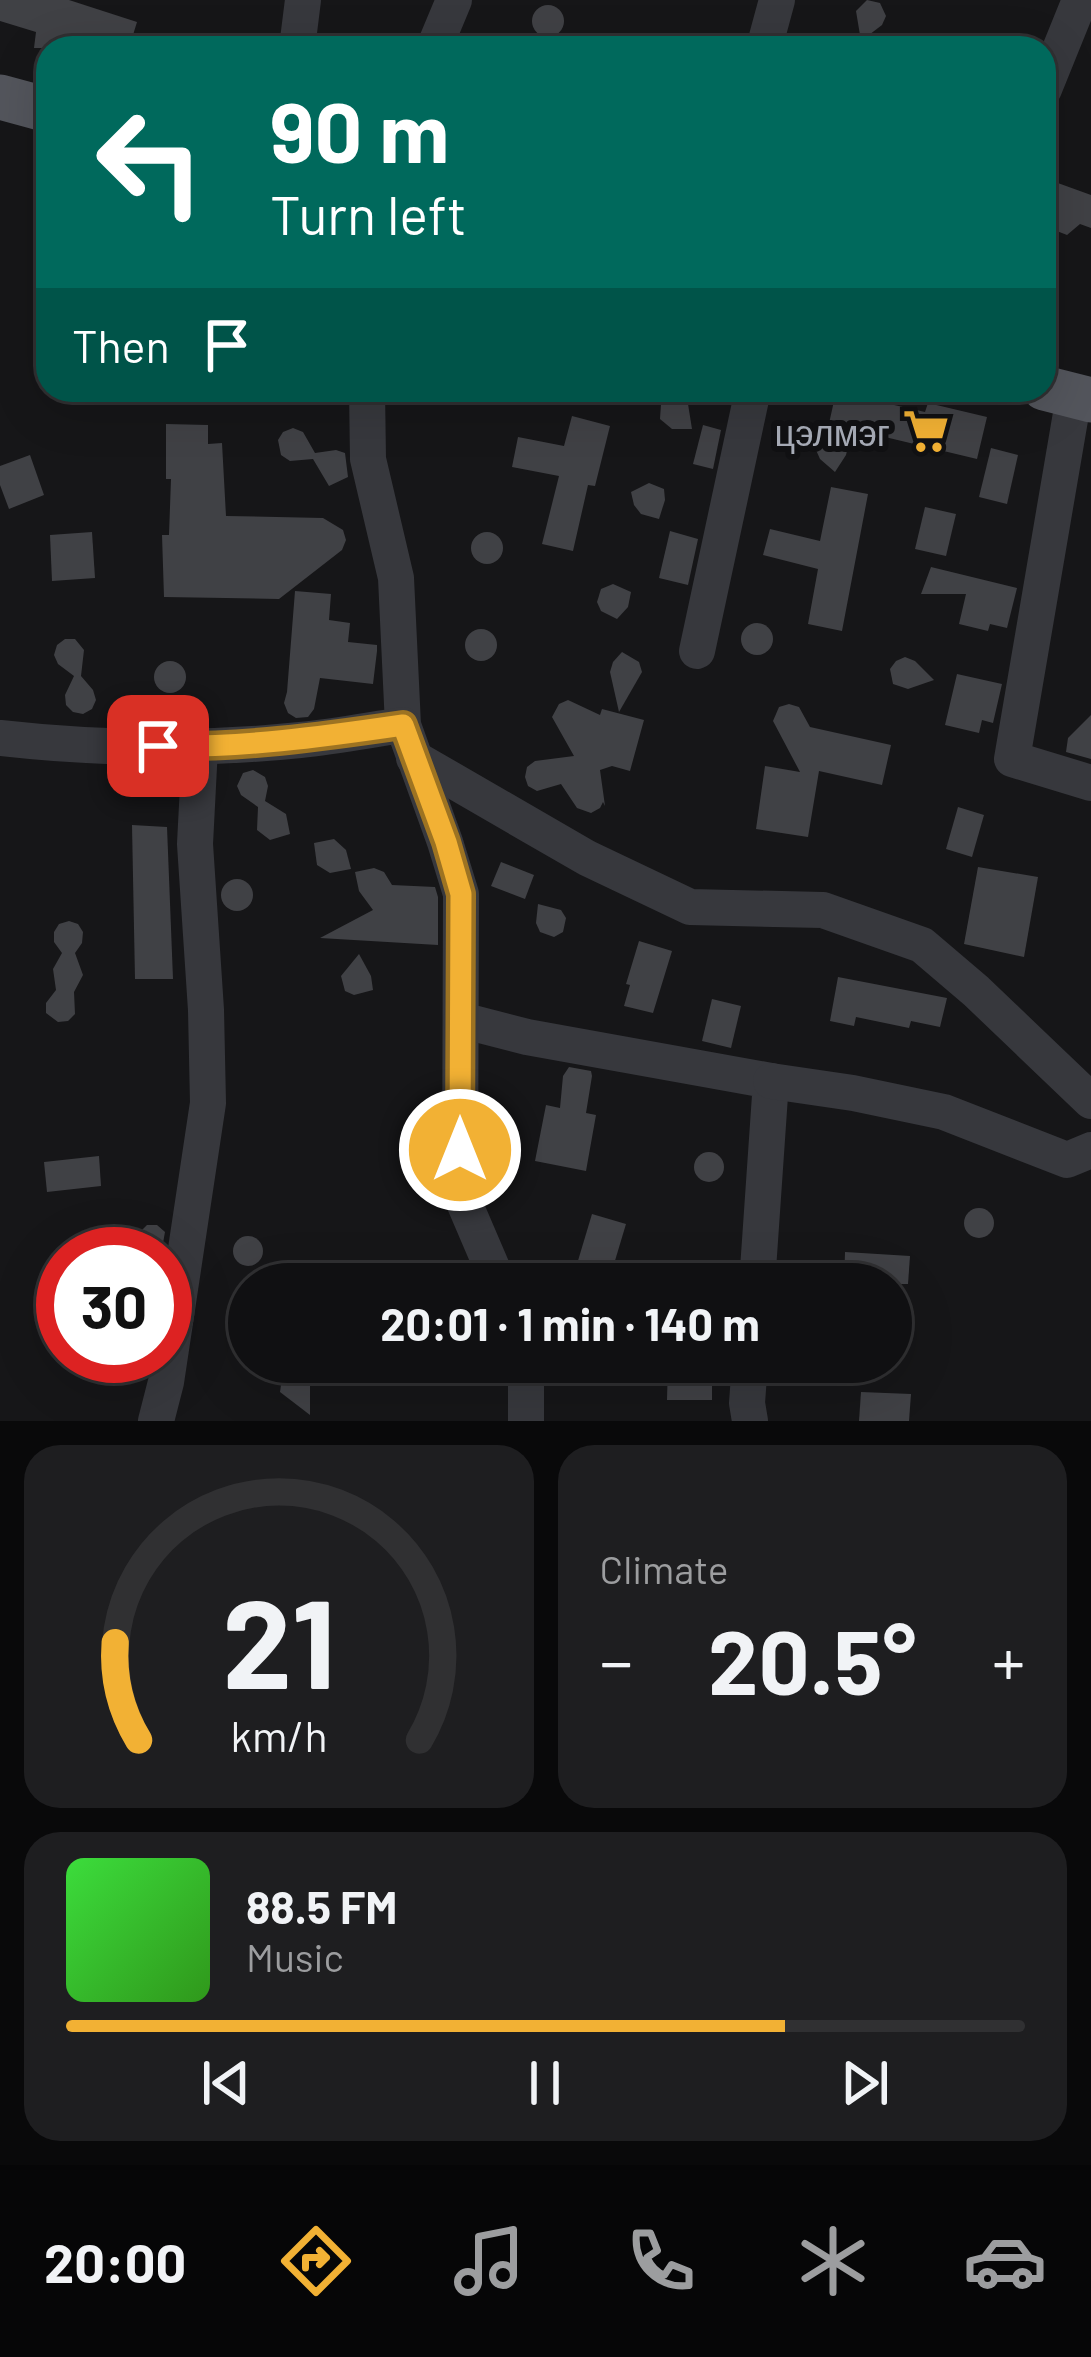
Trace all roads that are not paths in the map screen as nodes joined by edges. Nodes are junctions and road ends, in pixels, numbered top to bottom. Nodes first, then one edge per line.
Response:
1 (303, 0) edge
2 (454, 0) edge
3 (777, 0) edge
4 (1080, 0) edge
5 (298, 36) edge
6 (439, 36) edge
7 (767, 36) edge
8 (1056, 59) edge
9 (0, 97) edge
10 (36, 107) edge
11 (1070, 395) edge
12 (367, 402) edge
13 (750, 402) edge
14 (697, 650) dead end
15 (0, 738) edge
16 (408, 742) junction
17 (200, 747) junction
18 (1091, 783) edge
19 (460, 1020) junction
20 (771, 1081) junction
21 (1091, 1101) edge
22 (1091, 1150) edge
23 (490, 1263) edge
24 (758, 1263) edge
25 (526, 1383) edge
26 (748, 1383) edge
27 (157, 1421) edge
28 (526, 1421) edge
29 (750, 1421) edge

1 - 5 street
2 - 6 street
3 - 7 street
4 - 8 street
9 - 10 main road
11 - 18 street
12 - 16 street
13 - 14 street
15 - 17 street
16 - 17 street
16 - 19 street
16 - 21 street
17 - 27 street
19 - 20 street
19 - 23 street
20 - 22 street
20 - 24 street
25 - 28 street
26 - 29 street

